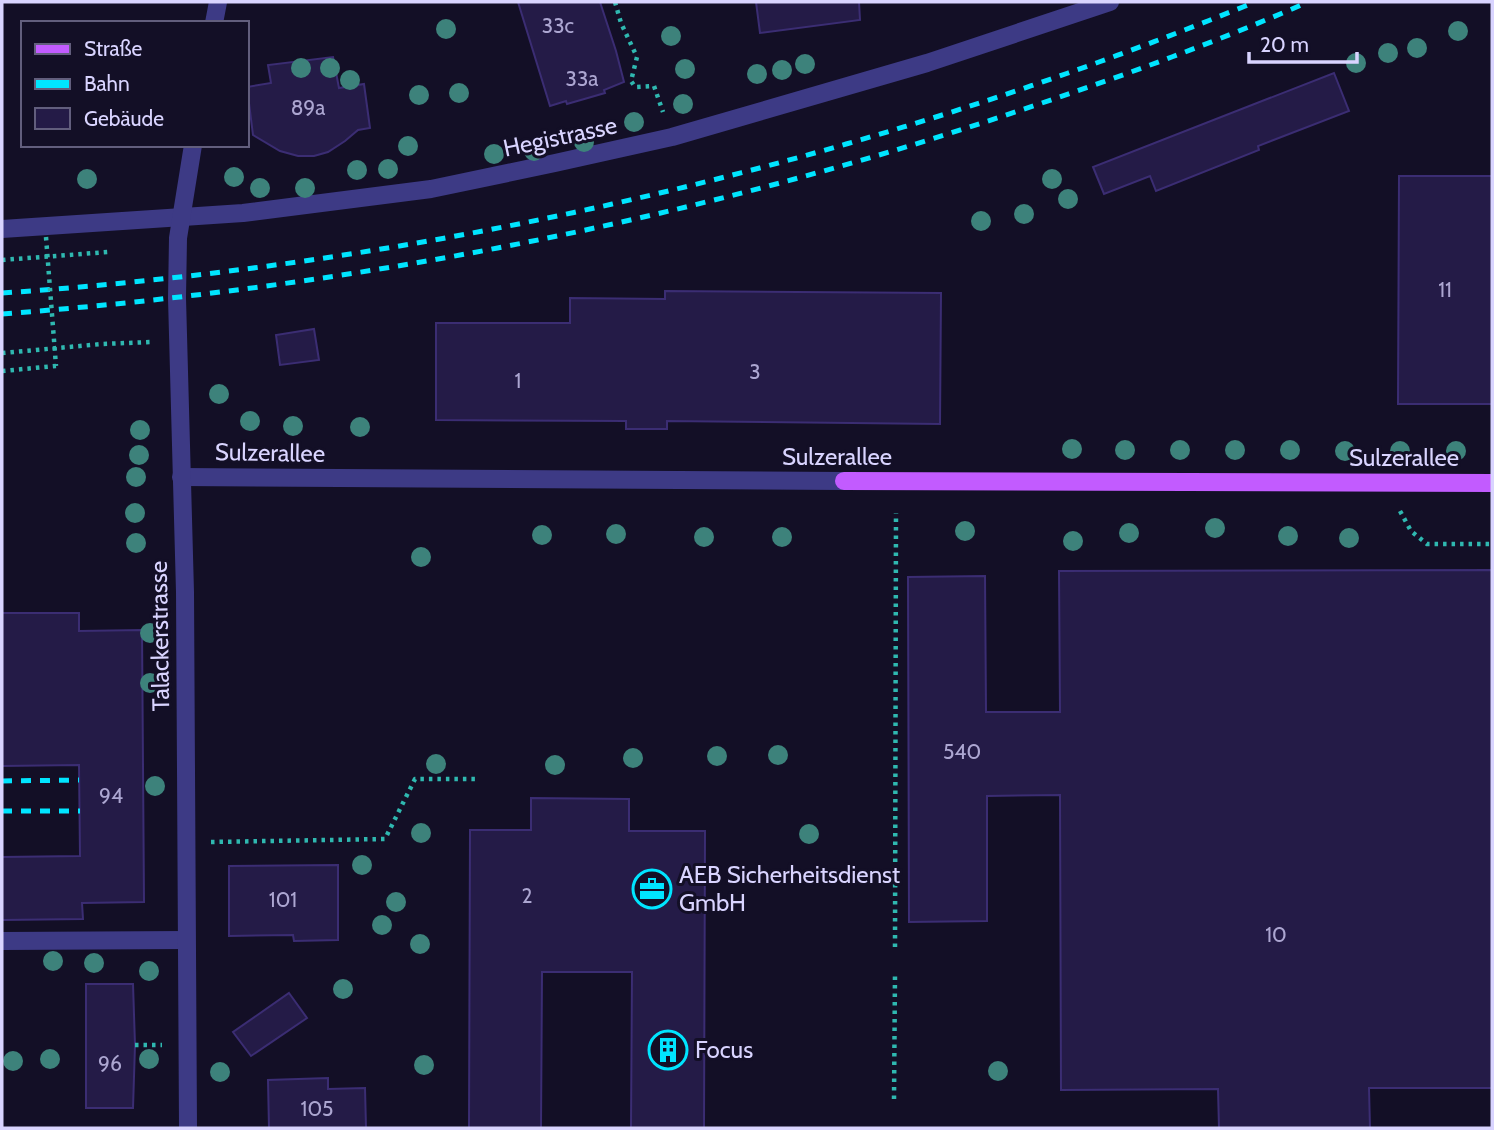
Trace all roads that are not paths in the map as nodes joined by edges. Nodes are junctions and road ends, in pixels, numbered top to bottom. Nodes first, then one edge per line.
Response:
1 (218, 2) edge
2 (1110, 2) edge
3 (214, 21) edge
4 (193, 147) edge
5 (181, 218) junction
6 (2, 229) edge
7 (181, 477) junction
8 (844, 481) joint
9 (1492, 483) edge
10 (186, 940) junction
11 (2, 941) edge
12 (188, 1128) edge

1 - 3 street
2 - 5 street, Hegistrasse
4 - 5 street, Talackerstrasse
5 - 6 street, Hegistrasse
5 - 7 street, Talackerstrasse
7 - 8 street, Sulzerallee
7 - 10 street, Talackerstrasse
8 - 9 main road, Sulzerallee
10 - 11 street
10 - 12 street, Talackerstrasse

